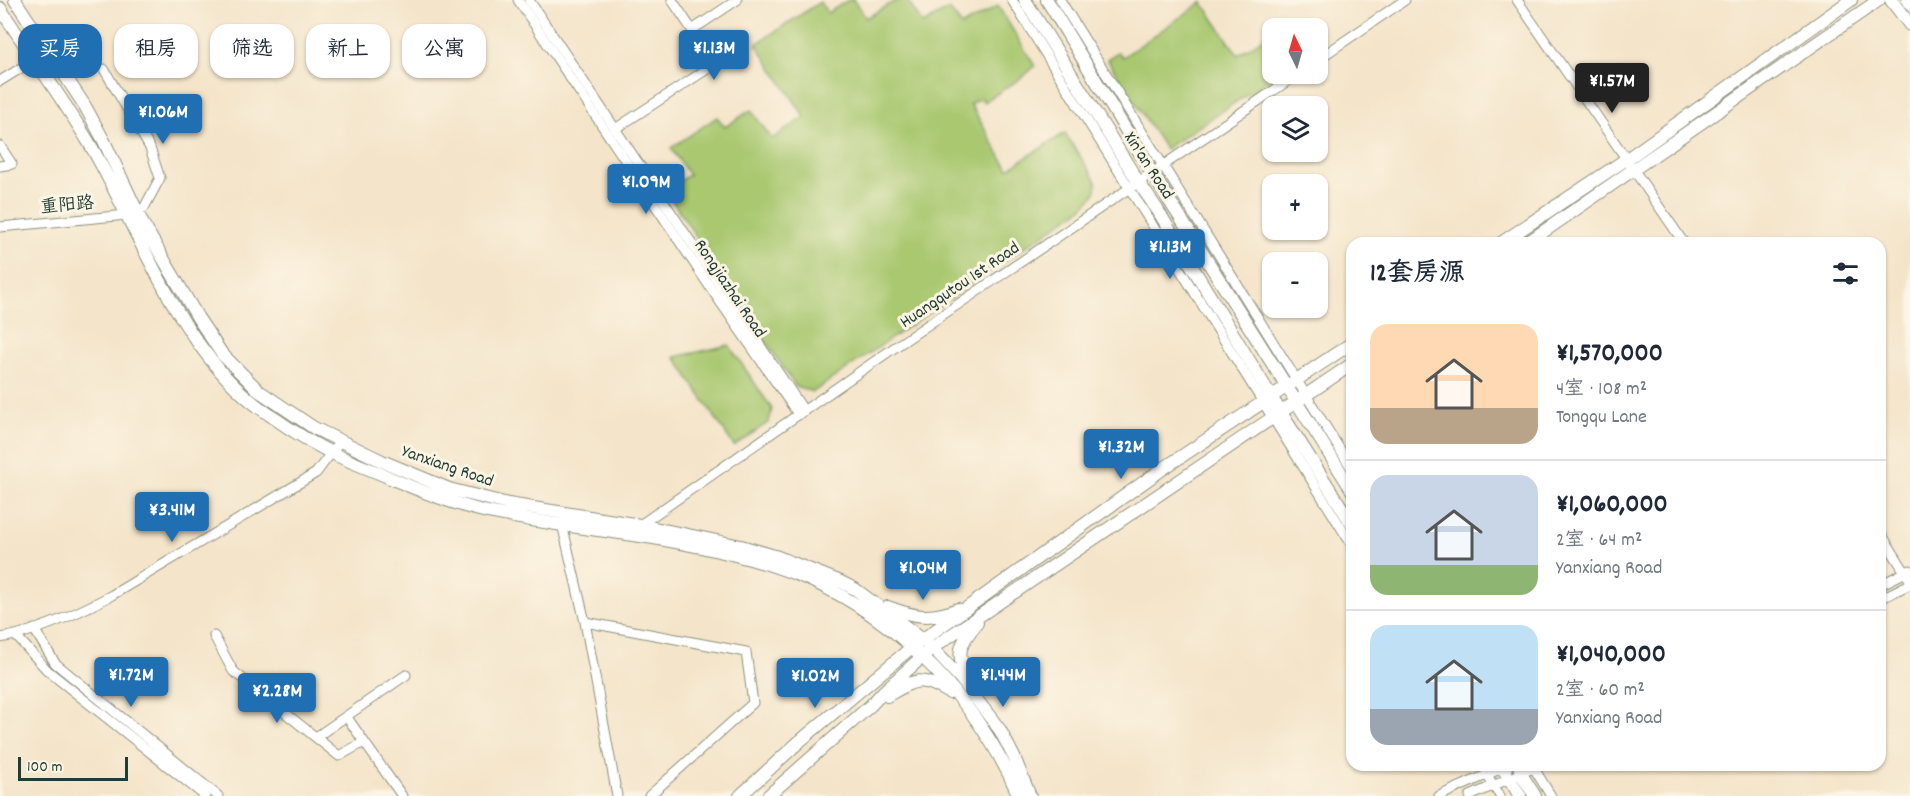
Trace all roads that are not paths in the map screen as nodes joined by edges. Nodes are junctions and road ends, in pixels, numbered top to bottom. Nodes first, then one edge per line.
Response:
1 (15, 0) edge
2 (518, 0) edge
3 (529, 0) edge
4 (672, 0) edge
5 (737, 0) edge
6 (1012, 0) edge
7 (1025, 0) edge
8 (1047, 0) edge
9 (1060, 0) edge
10 (1405, 0) edge
11 (1517, 0) edge
12 (1851, 0) edge
13 (1879, 0) edge
14 (1891, 0) edge
15 (0, 8) edge
16 (1910, 26) edge
17 (692, 30) junction
18 (18, 36) edge
19 (1328, 52) edge
20 (104, 69) dead end
21 (18, 70) edge
22 (46, 78) edge
23 (0, 81) edge
24 (1283, 84) edge
25 (615, 129) junction
26 (0, 146) edge
27 (1631, 164) junction
28 (0, 166) edge
29 (1158, 169) junction
30 (1134, 186) junction
31 (131, 213) junction
32 (0, 227) edge
33 (1511, 237) edge
34 (1535, 237) edge
35 (1680, 237) edge
36 (1346, 347) edge
37 (1346, 368) edge
38 (1291, 383) junction
39 (1267, 399) junction
40 (1301, 399) junction
41 (801, 412) junction
42 (1276, 414) junction
43 (340, 441) junction
44 (332, 453) junction
45 (1346, 461) edge
46 (1346, 479) edge
47 (1346, 515) edge
48 (562, 524) junction
49 (640, 525) junction
50 (1346, 535) edge
51 (1886, 541) edge
52 (1909, 576) edge
53 (1886, 583) edge
54 (1886, 594) edge
55 (871, 601) junction
56 (975, 602) junction
57 (988, 610) junction
58 (585, 622) junction
59 (34, 628) junction
60 (16, 636) junction
61 (214, 636) dead end
62 (0, 638) edge
63 (927, 644) junction
64 (912, 647) junction
65 (922, 657) junction
66 (406, 675) dead end
67 (976, 697) junction
68 (959, 699) junction
69 (871, 705) junction
70 (346, 716) junction
71 (315, 737) junction
72 (364, 742) junction
73 (1484, 771) edge
74 (1487, 771) edge
75 (1509, 771) edge
76 (1512, 771) edge
77 (1513, 771) edge
78 (1538, 771) edge
79 (1494, 785) junction
80 (205, 796) edge
81 (218, 796) edge
82 (402, 796) edge
83 (617, 796) edge
84 (649, 796) edge
85 (740, 796) edge
86 (768, 796) edge
87 (1019, 796) edge
88 (1030, 796) edge
89 (1439, 796) edge
90 (1470, 796) edge
91 (1500, 796) edge
92 (1520, 796) edge
93 (1535, 796) edge
94 (1551, 796) edge

1 - 31 main road, Yanxiang Road
2 - 41 street, Rongjiazhai Road
3 - 25 street, Rongjiazhai Road
4 - 17 street
5 - 17 street
6 - 30 street
7 - 30 main road, Xin'an Road
8 - 29 main road, Xin'an Road
9 - 29 street
10 - 19 street
11 - 27 street
12 - 27 main road
13 - 27 main road
14 - 16 main road
15 - 18 main road, Yanxiang Road
17 - 25 street
20 - 31 street
21 - 23 street
22 - 31 main road, Yanxiang Road
24 - 29 street, Huangqutou 1st Road
25 - 41 street, Rongjiazhai Road
26 - 28 street
27 - 33 main road
27 - 34 main road
27 - 35 street
29 - 30 street, Huangqutou 1st Road
29 - 38 main road, Xin'an Road
30 - 39 main road, Xin'an Road
30 - 41 street, Huangqutou 1st Road
31 - 32 street, 重阳路
31 - 43 main road, Yanxiang Road
31 - 44 main road, Yanxiang Road
36 - 38 main road
37 - 40 main road
38 - 39 main road
38 - 40 main road, Xin'an Road
39 - 42 main road, Xin'an Road
39 - 56 main road
40 - 42 main road
40 - 45 street
40 - 46 main road, Xin'an Road
41 - 49 street, Huangqutou 1st Road
42 - 47 main road, Xin'an Road
42 - 50 street
42 - 57 main road
43 - 44 street
43 - 49 main road, Yanxiang Road
44 - 48 main road, Yanxiang Road
44 - 59 street
48 - 58 street
48 - 64 main road, Yanxiang Road
49 - 55 main road, Yanxiang Road
51 - 52 street
52 - 53 street
52 - 54 street
55 - 56 main road
55 - 63 main road, Yanxiang Road
56 - 63 main road
57 - 63 main road
57 - 67 main road
58 - 83 street
58 - 84 street
59 - 60 street
59 - 81 street
60 - 62 street
60 - 80 street
61 - 71 street
63 - 64 main road
63 - 65 main road
63 - 67 main road, Yanxiang Road
64 - 65 main road, Yanxiang Road
64 - 85 main road
65 - 68 main road, Yanxiang Road
65 - 69 main road
66 - 70 street
67 - 88 main road, Yanxiang Road
68 - 69 main road
68 - 87 main road, Yanxiang Road
69 - 86 main road
70 - 71 street
70 - 72 street
71 - 72 street
72 - 82 street
73 - 89 street
74 - 79 street
75 - 79 street
76 - 92 main road
77 - 93 main road
78 - 94 street
79 - 90 street
79 - 91 street

